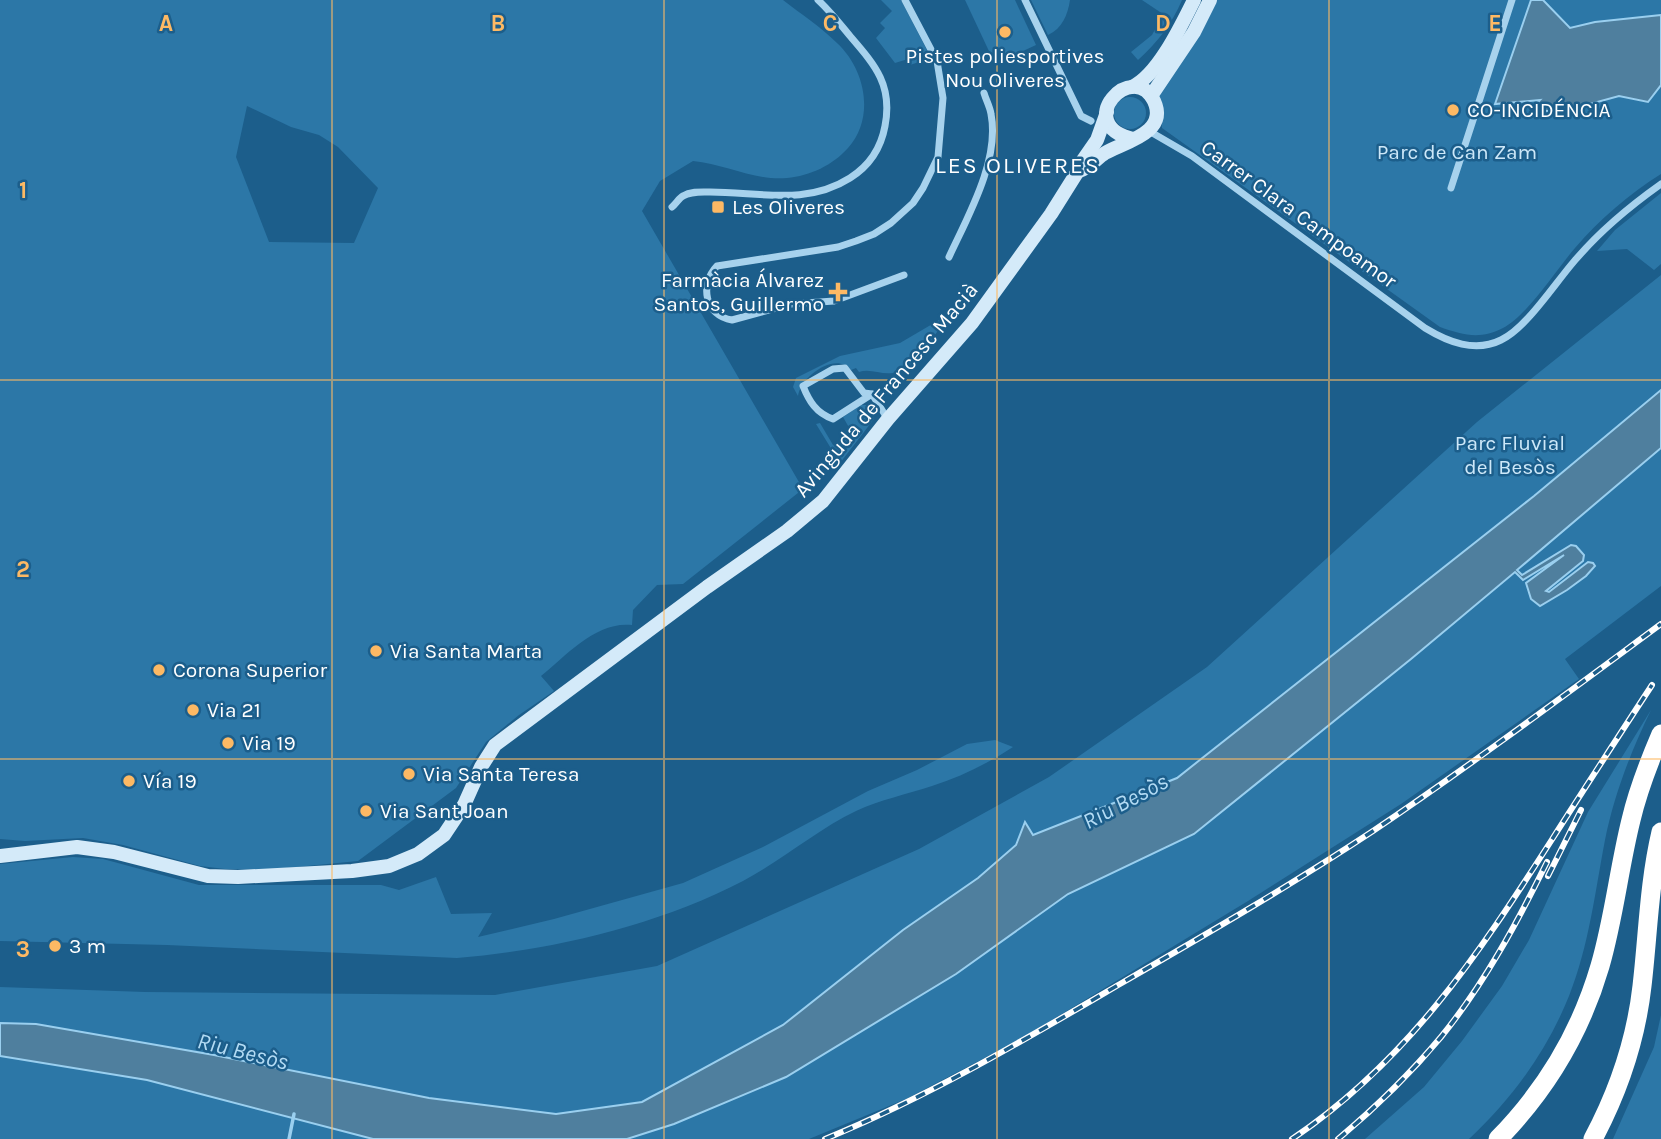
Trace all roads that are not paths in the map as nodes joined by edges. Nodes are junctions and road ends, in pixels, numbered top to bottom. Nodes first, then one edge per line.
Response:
1 (818, 0) edge
2 (905, 0) edge
3 (1025, 0) edge
4 (1194, 0) edge
5 (1210, 0) edge
6 (1512, 0) edge
7 (1132, 87) junction
8 (984, 93) dead end
9 (1151, 96) junction
10 (1107, 112) junction
11 (1091, 121) dead end
12 (1149, 131) junction
13 (1133, 139) junction
14 (1078, 171) junction
15 (1661, 184) edge
16 (1451, 188) dead end
17 (672, 207) dead end
18 (949, 257) dead end
19 (904, 275) dead end
20 (872, 394) junction
21 (888, 419) junction
22 (1661, 734) edge
23 (1661, 832) edge
24 (0, 856) edge
25 (1498, 1139) edge
26 (1593, 1139) edge

1 - 17 street
2 - 19 street
3 - 11 street
4 - 7 street
5 - 9 street
6 - 16 street
7 - 9 street
7 - 10 street
8 - 18 street
9 - 12 street
10 - 13 street
10 - 14 street, Avinguda de Francesc Macià
12 - 13 street
12 - 15 street, Carrer Clara Campoamor
13 - 14 street, Avinguda de Francesc Macià
14 - 21 street, Avinguda de Francesc Macià
20 - 20 street
20 - 21 street
21 - 24 street, Avinguda de Francesc Macià
22 - 25 highway
23 - 26 highway

